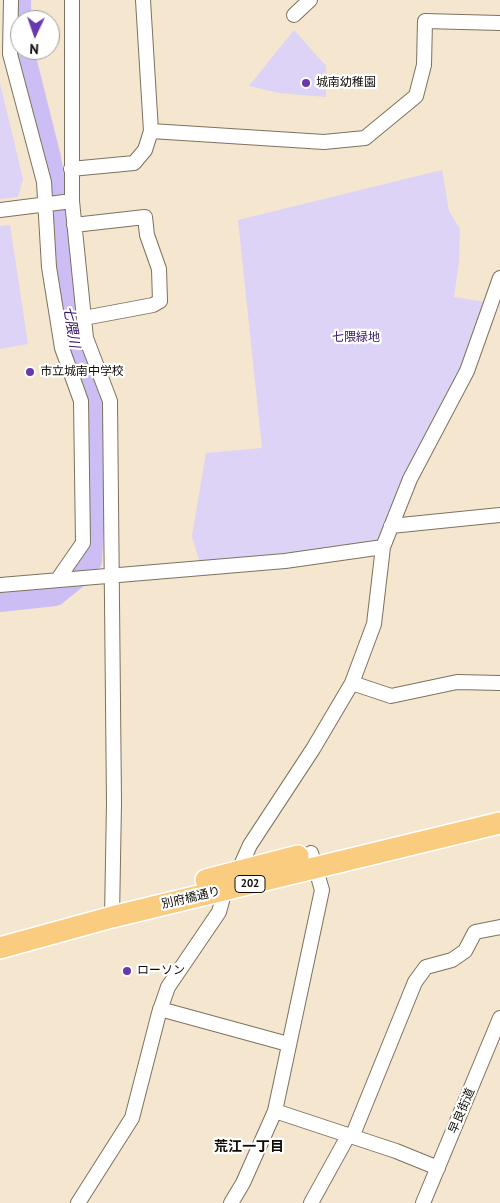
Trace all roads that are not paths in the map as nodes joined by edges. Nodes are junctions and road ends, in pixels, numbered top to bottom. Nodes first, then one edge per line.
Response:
1 (11, 0) edge
2 (72, 0) edge
3 (143, 0) edge
4 (310, 0) edge
5 (294, 15) dead end
6 (500, 23) edge
7 (151, 130) junction
8 (71, 169) junction
9 (72, 202) junction
10 (45, 205) junction
11 (0, 210) edge
12 (74, 225) junction
13 (500, 278) edge
14 (84, 318) junction
15 (500, 515) edge
16 (391, 526) junction
17 (383, 547) junction
18 (111, 576) junction
19 (63, 578) junction
20 (0, 585) edge
21 (352, 683) junction
22 (500, 683) edge
23 (500, 809) edge
24 (500, 823) edge
25 (312, 860) junction
26 (233, 880) junction
27 (112, 910) junction
28 (500, 927) edge
29 (0, 932) edge
30 (0, 948) edge
31 (160, 1009) junction
32 (500, 1018) edge
33 (288, 1044) junction
34 (274, 1112) junction
35 (350, 1136) junction
36 (438, 1168) junction
37 (82, 1202) edge
38 (230, 1203) edge
39 (311, 1203) edge
40 (423, 1203) edge

1 - 10 street
2 - 8 street
3 - 7 street
4 - 5 street
6 - 7 street
7 - 8 street
8 - 9 street
9 - 10 street
9 - 12 street
10 - 11 street
10 - 19 street
12 - 14 street
12 - 14 street
13 - 16 street
14 - 18 street
15 - 16 street
16 - 17 street
17 - 18 street
17 - 21 street
18 - 19 street
18 - 27 street
19 - 20 street
21 - 22 street
21 - 26 street
23 - 25 highway, 別府橋通り / 202
24 - 25 highway, 別府橋通り / 202
25 - 26 highway, 別府橋通り / 202
25 - 33 street
26 - 27 highway, 別府橋通り / 202
26 - 31 street
27 - 29 highway, 別府橋通り / 202
27 - 30 highway, 別府橋通り / 202
28 - 35 street
31 - 33 street
31 - 37 street
32 - 36 street, 早良街道
33 - 34 street
34 - 35 street
34 - 38 street
35 - 36 street
35 - 39 street
36 - 40 street, 早良街道

